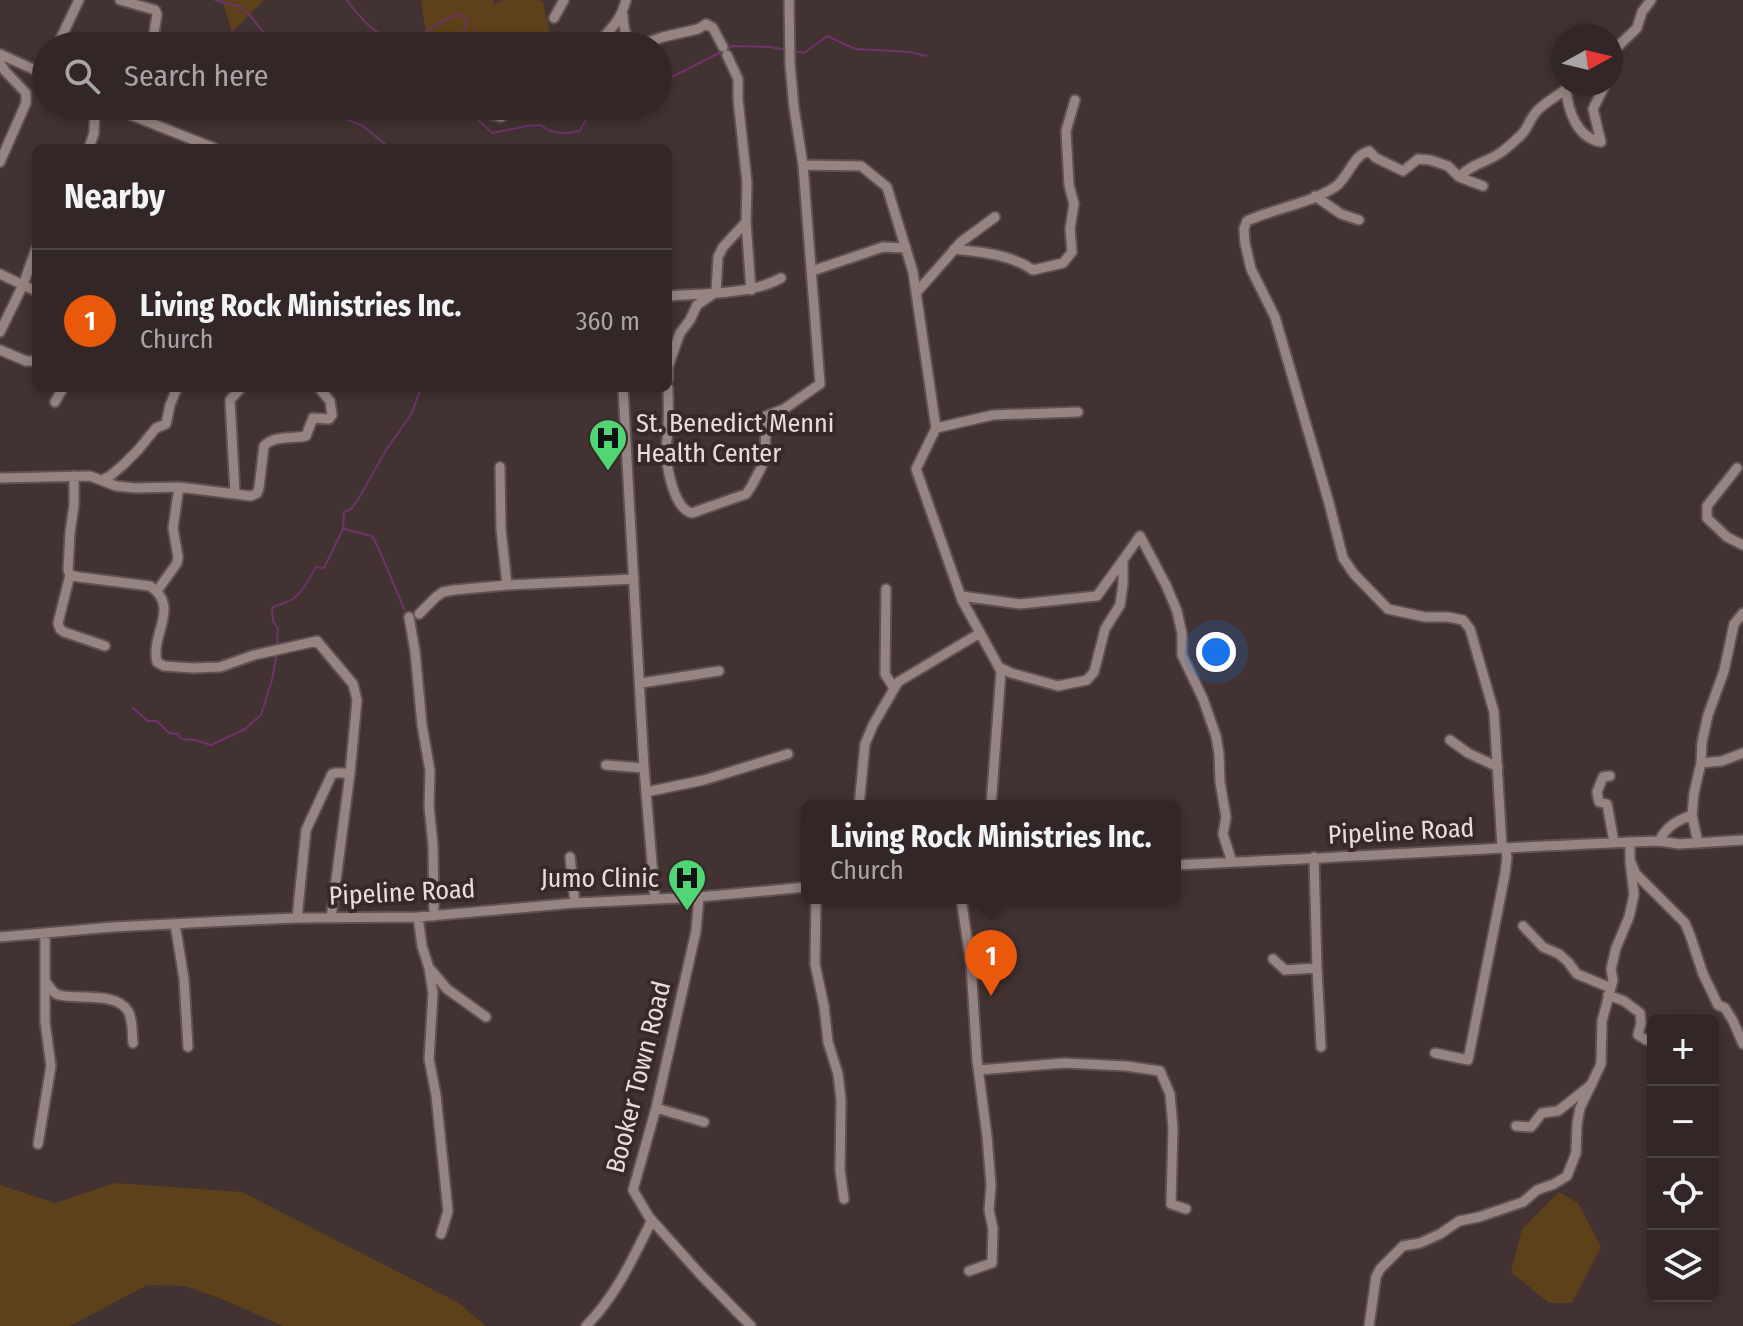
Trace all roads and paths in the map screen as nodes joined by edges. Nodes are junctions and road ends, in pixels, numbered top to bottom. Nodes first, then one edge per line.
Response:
1 (79, 0) edge
2 (120, 0) edge
3 (564, 0) edge
4 (626, 0) edge
5 (789, 0) edge
6 (1651, 0) edge
7 (623, 11) junction
8 (554, 18) dead end
9 (64, 32) edge
10 (154, 32) edge
11 (610, 32) edge
12 (625, 32) edge
13 (672, 35) edge
14 (1623, 41) edge
15 (0, 54) edge
16 (0, 63) edge
17 (32, 68) edge
18 (1556, 96) edge
19 (1569, 96) edge
20 (1600, 96) edge
21 (1075, 100) dead end
22 (94, 120) edge
23 (143, 120) edge
24 (90, 144) edge
25 (204, 144) edge
26 (0, 162) edge
27 (803, 165) junction
28 (1459, 177) junction
29 (1483, 186) dead end
30 (1315, 196) junction
31 (995, 217) dead end
32 (1359, 220) dead end
33 (746, 222) junction
34 (906, 248) junction
35 (954, 249) junction
36 (32, 260) edge
37 (812, 271) junction
38 (0, 274) edge
39 (781, 278) dead end
40 (23, 285) junction
41 (32, 289) edge
42 (751, 290) junction
43 (716, 292) junction
44 (916, 293) junction
45 (672, 296) edge
46 (0, 332) edge
47 (0, 350) edge
48 (672, 356) edge
49 (32, 361) edge
50 (61, 392) edge
51 (175, 392) edge
52 (237, 392) edge
53 (322, 392) edge
54 (623, 392) edge
55 (668, 392) edge
56 (55, 402) dead end
57 (1078, 412) dead end
58 (936, 428) junction
59 (500, 467) dead end
60 (1737, 468) dead end
61 (74, 476) junction
62 (0, 478) edge
63 (102, 480) junction
64 (179, 487) junction
65 (235, 493) junction
66 (1743, 545) edge
67 (1123, 560) junction
68 (70, 575) junction
69 (634, 579) junction
70 (507, 585) junction
71 (886, 589) dead end
72 (157, 591) junction
73 (961, 596) junction
74 (1743, 613) edge
75 (980, 633) junction
76 (105, 646) dead end
77 (999, 667) junction
78 (719, 671) dead end
79 (1011, 673) junction
80 (999, 682) junction
81 (641, 683) junction
82 (894, 688) junction
83 (1450, 740) dead end
84 (1743, 753) edge
85 (788, 754) dead end
86 (1701, 763) junction
87 (606, 765) dead end
88 (1498, 767) junction
89 (644, 768) junction
90 (350, 773) junction
91 (1610, 776) dead end
92 (646, 792) junction
93 (860, 800) edge
94 (991, 800) edge
95 (1692, 815) junction
96 (1743, 840) edge
97 (1659, 841) junction
98 (1614, 842) junction
99 (1630, 842) junction
100 (1698, 843) junction
101 (1504, 847) junction
102 (570, 857) dead end
103 (1314, 857) junction
104 (1630, 861) junction
105 (1232, 862) junction
106 (1181, 865) edge
107 (801, 888) edge
108 (699, 897) junction
109 (655, 899) junction
110 (575, 903) junction
111 (816, 904) edge
112 (962, 904) edge
113 (434, 916) junction
114 (418, 917) junction
115 (297, 918) junction
116 (331, 918) junction
117 (175, 924) junction
118 (1523, 926) dead end
119 (45, 933) junction
120 (0, 937) edge
121 (1273, 959) dead end
122 (429, 968) junction
123 (1317, 968) junction
124 (46, 982) junction
125 (1609, 992) junction
126 (486, 1017) dead end
127 (1647, 1040) edge
128 (133, 1043) dead end
129 (1743, 1044) edge
130 (188, 1047) dead end
131 (1321, 1047) dead end
132 (1435, 1053) dead end
133 (979, 1070) junction
134 (1592, 1084) junction
135 (656, 1108) junction
136 (704, 1122) dead end
137 (1516, 1126) dead end
138 (38, 1144) dead end
139 (844, 1199) dead end
140 (1186, 1209) dead end
141 (652, 1220) junction
142 (441, 1234) dead end
143 (969, 1271) dead end
144 (586, 1326) edge
145 (751, 1326) edge
146 (1369, 1326) edge

1 - 9 street
2 - 10 street
3 - 8 street
4 - 7 street
5 - 27 street
6 - 14 street
7 - 11 street
7 - 12 street
13 - 33 street
15 - 17 street
16 - 26 street
18 - 28 street
19 - 20 street
21 - 35 street
22 - 24 street
23 - 25 street
27 - 34 street
27 - 37 street
28 - 29 street
28 - 30 street
30 - 32 street
30 - 88 street
31 - 35 street
33 - 42 street
33 - 43 street
34 - 37 street
34 - 44 street
35 - 44 street
36 - 40 street
37 - 55 street
38 - 40 street
39 - 42 street
40 - 41 street
40 - 46 street
42 - 43 street
43 - 45 street
43 - 48 street
44 - 58 street
47 - 49 street
50 - 56 street
51 - 63 street
52 - 65 street
53 - 65 street
54 - 69 street
57 - 58 street
58 - 73 street
59 - 70 street
60 - 66 street
61 - 62 street
61 - 63 street
61 - 68 street
63 - 64 street
64 - 65 street
64 - 72 street
67 - 73 street
67 - 79 street
67 - 105 street
68 - 72 street
68 - 76 street
69 - 70 street
69 - 81 street
70 - 113 street
71 - 82 street
72 - 90 street
73 - 75 street
74 - 86 street
75 - 77 street
75 - 82 street
77 - 79 street
77 - 80 street
78 - 81 street
79 - 80 street
80 - 94 street
81 - 89 street
82 - 93 street
83 - 88 street
84 - 86 street
85 - 92 street
86 - 95 street
87 - 89 street
88 - 101 street
89 - 92 street
90 - 115 street
90 - 116 street
91 - 98 street
92 - 109 street
95 - 97 street
95 - 100 street
96 - 100 street, Pipeline Road
97 - 99 street, Pipeline Road
97 - 100 street, Pipeline Road
98 - 99 street, Pipeline Road
98 - 101 street, Pipeline Road
99 - 104 street
101 - 103 street, Pipeline Road
101 - 132 street
102 - 110 street
103 - 105 street, Pipeline Road
103 - 123 street
104 - 125 street
104 - 129 street
105 - 106 street, Pipeline Road
107 - 108 street, Pipeline Road
108 - 109 street, Pipeline Road
108 - 135 street, Booker Town Road
109 - 110 street, Pipeline Road
110 - 113 street, Pipeline Road
111 - 139 street
112 - 133 street
113 - 114 street, Pipeline Road
114 - 116 street, Pipeline Road
114 - 122 street
115 - 116 street, Pipeline Road
115 - 117 street, Pipeline Road
117 - 119 street, Pipeline Road
117 - 130 street
118 - 125 street
119 - 120 street, Pipeline Road
119 - 124 street
121 - 123 street
122 - 126 street
122 - 142 street
123 - 131 street
124 - 128 street
124 - 138 street
125 - 127 street
125 - 134 street
133 - 140 street
133 - 143 street
134 - 137 street
134 - 146 street
135 - 136 street
135 - 141 street, Booker Town Road
141 - 144 street
141 - 145 street, Booker Town Road

